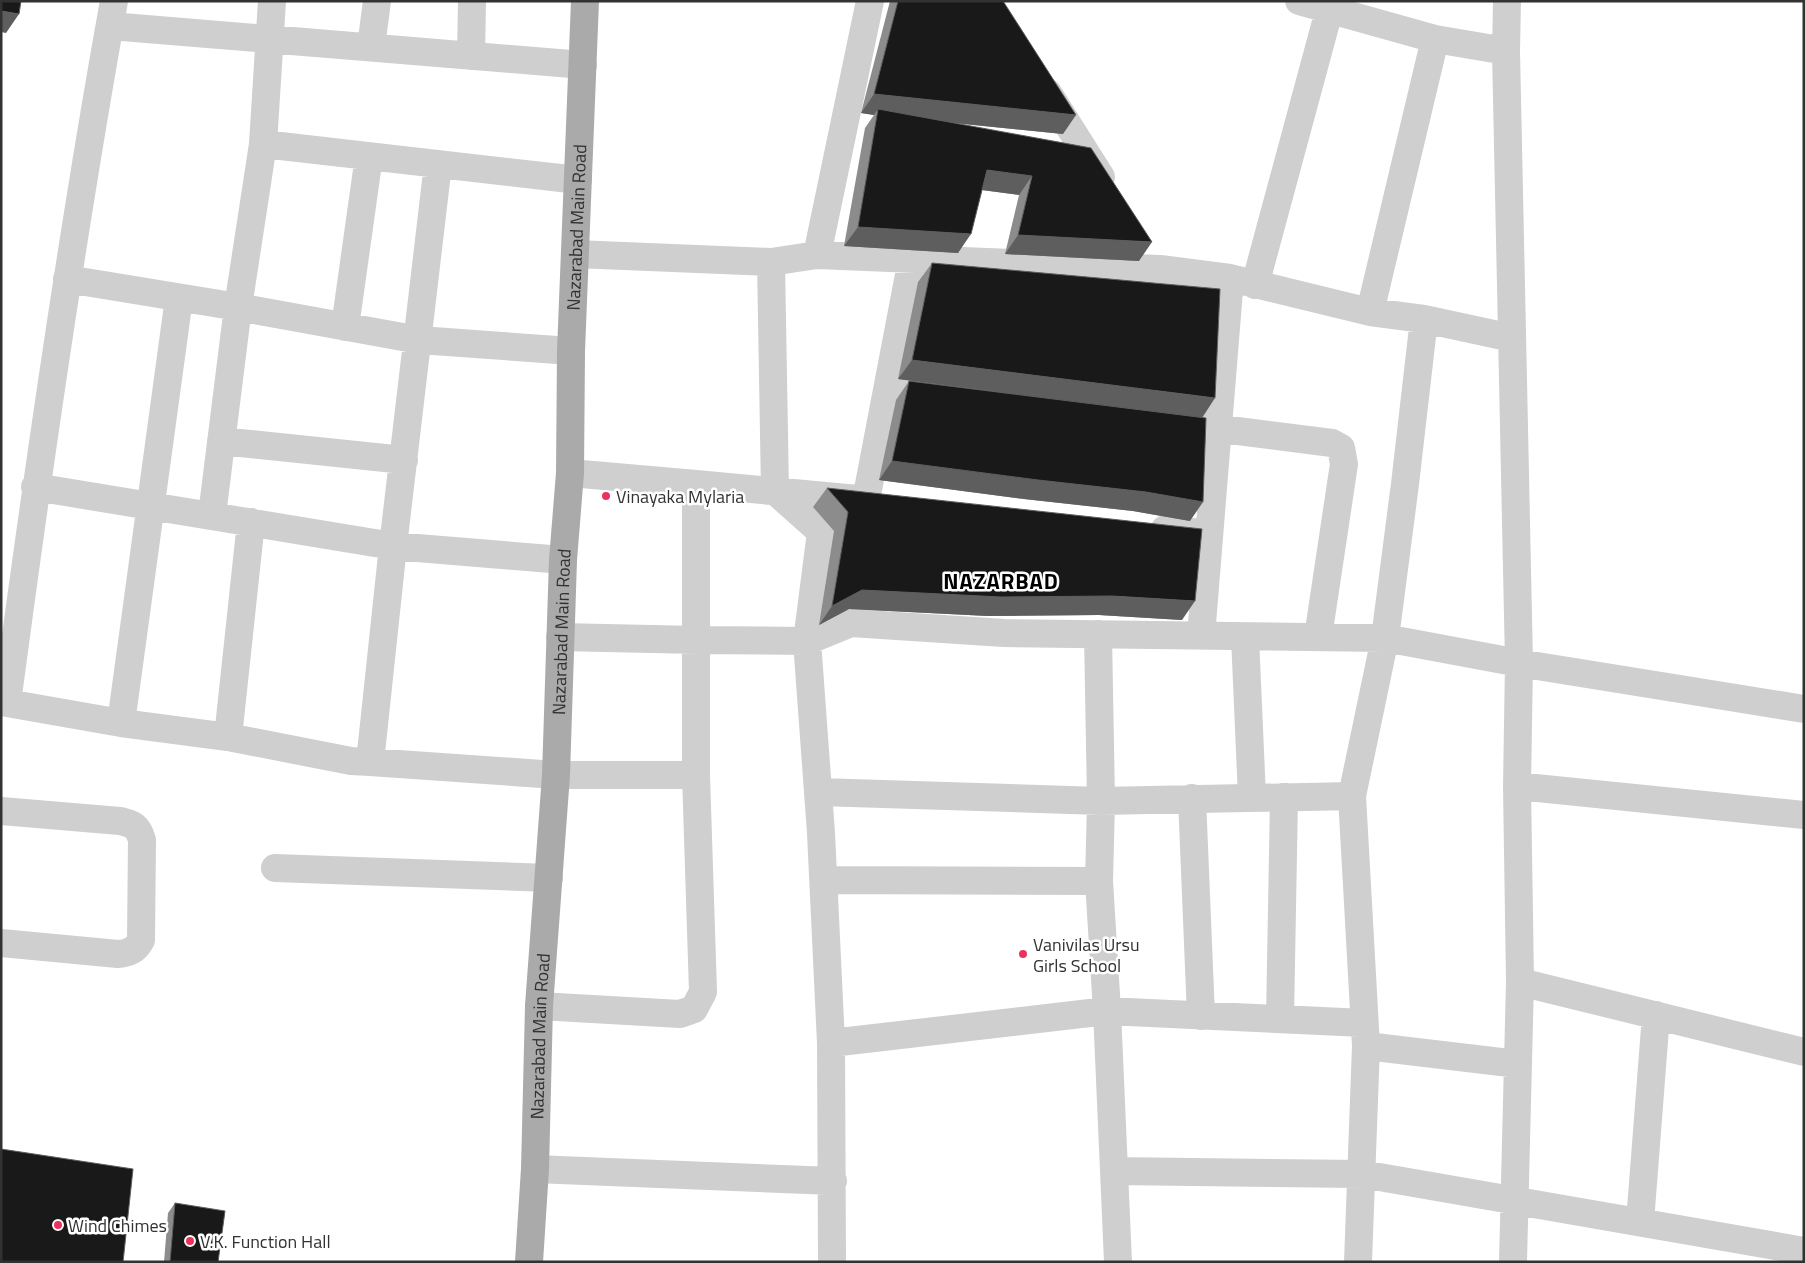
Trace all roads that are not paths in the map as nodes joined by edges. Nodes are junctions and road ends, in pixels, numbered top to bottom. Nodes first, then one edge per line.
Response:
1 (272, 1) edge
2 (377, 1) edge
3 (472, 1) edge
4 (585, 1) edge
5 (870, 1) edge
6 (1299, 1) edge
7 (1507, 1) edge
8 (1329, 11) junction
9 (112, 14) edge
10 (269, 38) junction
11 (1435, 39) junction
12 (371, 47) junction
13 (1506, 51) junction
14 (471, 56) junction
15 (583, 64) junction
16 (1036, 75) edge
17 (263, 144) junction
18 (1053, 144) edge
19 (1083, 148) junction
20 (369, 156) junction
21 (438, 164) junction
22 (578, 180) junction
23 (1113, 197) edge
24 (1144, 245) edge
25 (575, 254) junction
26 (817, 255) junction
27 (912, 259) junction
28 (771, 262) junction
29 (1160, 270) junction
30 (67, 279) junction
31 (1243, 282) junction
32 (179, 298) junction
33 (238, 307) junction
34 (1370, 312) junction
35 (1424, 319) junction
36 (345, 326) junction
37 (1512, 338) junction
38 (419, 340) junction
39 (571, 351) junction
40 (888, 387) junction
41 (966, 397) edge
42 (1140, 418) edge
43 (1218, 428) junction
44 (221, 441) junction
45 (404, 460) junction
46 (570, 473) junction
47 (696, 484) junction
48 (35, 487) junction
49 (775, 491) junction
50 (152, 505) junction
51 (212, 515) junction
52 (251, 522) junction
53 (1141, 527) edge
54 (1209, 534) junction
55 (393, 546) junction
56 (563, 560) junction
57 (1098, 634) junction
58 (1201, 636) junction
59 (1245, 636) junction
60 (560, 637) junction
61 (1318, 637) junction
62 (1385, 638) junction
63 (697, 640) junction
64 (807, 641) junction
65 (1519, 663) junction
66 (1804, 710) edge
67 (121, 723) junction
68 (228, 737) junction
69 (370, 762) junction
70 (556, 775) junction
71 (696, 776) junction
72 (1517, 786) junction
73 (819, 792) junction
74 (1352, 796) junction
75 (1252, 797) junction
76 (1284, 797) junction
77 (1192, 798) junction
78 (1101, 801) junction
79 (1, 811) edge
80 (1804, 814) edge
81 (275, 868) dead end
82 (549, 878) junction
83 (824, 880) junction
84 (1099, 881) junction
85 (1, 943) edge
86 (1520, 982) junction
87 (539, 1006) junction
88 (1107, 1011) junction
89 (1656, 1015) junction
90 (1201, 1016) junction
91 (1280, 1019) junction
92 (1365, 1035) junction
93 (831, 1043) junction
94 (1804, 1052) edge
95 (1518, 1064) junction
96 (535, 1169) junction
97 (1114, 1171) junction
98 (1362, 1174) junction
99 (833, 1182) junction
100 (1516, 1200) junction
101 (1640, 1222) junction
102 (1804, 1251) edge
103 (529, 1262) edge
104 (832, 1262) edge
105 (1118, 1262) edge
106 (1358, 1262) edge
107 (1513, 1262) edge

1 - 10 street
2 - 12 street
3 - 14 street
4 - 15 main road, Nazarabad Main Road
5 - 26 street
6 - 8 street
7 - 13 street
8 - 11 street
8 - 31 street
9 - 10 street
9 - 30 street
10 - 12 street
10 - 17 street
11 - 13 street
11 - 34 street
12 - 14 street
13 - 37 street
14 - 15 street
15 - 22 main road, Nazarabad Main Road
16 - 19 street
17 - 20 street
17 - 33 street
18 - 19 street
19 - 23 street
20 - 21 street
20 - 36 street
21 - 22 street
21 - 38 street
22 - 25 main road, Nazarabad Main Road
24 - 29 street
25 - 28 street
25 - 39 main road, Nazarabad Main Road
26 - 27 street
26 - 28 street
27 - 29 street
27 - 40 street
28 - 49 street
29 - 31 street
30 - 32 street
30 - 48 street
31 - 34 street
31 - 43 street
32 - 33 street
32 - 50 street
33 - 36 street
33 - 44 street
34 - 35 street
35 - 37 street
35 - 62 street
36 - 38 street
37 - 65 street
38 - 39 street
38 - 45 street
39 - 46 main road, Nazarabad Main Road
40 - 41 street
40 - 49 street
42 - 43 street
43 - 54 street
43 - 61 street
44 - 45 street
44 - 51 street
45 - 55 street
46 - 47 street
46 - 56 main road, Nazarabad Main Road
47 - 49 street
47 - 63 street
48 - 50 street
48 - 67 street
49 - 64 street
50 - 51 street
50 - 67 street
51 - 52 street
52 - 55 street
52 - 68 street
53 - 54 street
54 - 58 street
55 - 56 street
55 - 69 street
56 - 60 main road, Nazarabad Main Road
57 - 58 street
57 - 64 street
57 - 78 street
58 - 59 street
59 - 61 street
59 - 75 street
60 - 63 street
60 - 70 main road, Nazarabad Main Road
61 - 62 street
62 - 65 street
62 - 74 street
63 - 64 street
63 - 71 street
64 - 73 street
65 - 66 street
65 - 72 street
67 - 68 street
68 - 69 street
69 - 70 street
70 - 71 street
70 - 82 main road, Nazarabad Main Road
71 - 87 street
72 - 80 street
72 - 86 street
73 - 78 street
73 - 83 street
74 - 76 street
74 - 92 street
75 - 76 street
75 - 77 street
76 - 91 street
77 - 78 street
77 - 90 street
78 - 84 street
79 - 85 street
81 - 82 street
82 - 87 main road, Nazarabad Main Road
83 - 84 street
83 - 93 street
84 - 88 street
86 - 89 street
86 - 95 street
87 - 96 main road, Nazarabad Main Road
88 - 90 street
88 - 93 street
88 - 97 street
89 - 94 street
89 - 101 street
90 - 91 street
91 - 92 street
92 - 95 street
92 - 98 street
93 - 99 street
95 - 100 street
96 - 99 street
96 - 103 main road, Nazarabad Main Road
97 - 98 street
97 - 105 street
98 - 100 street
98 - 106 street
99 - 104 street
100 - 101 street
100 - 107 street
101 - 102 street

